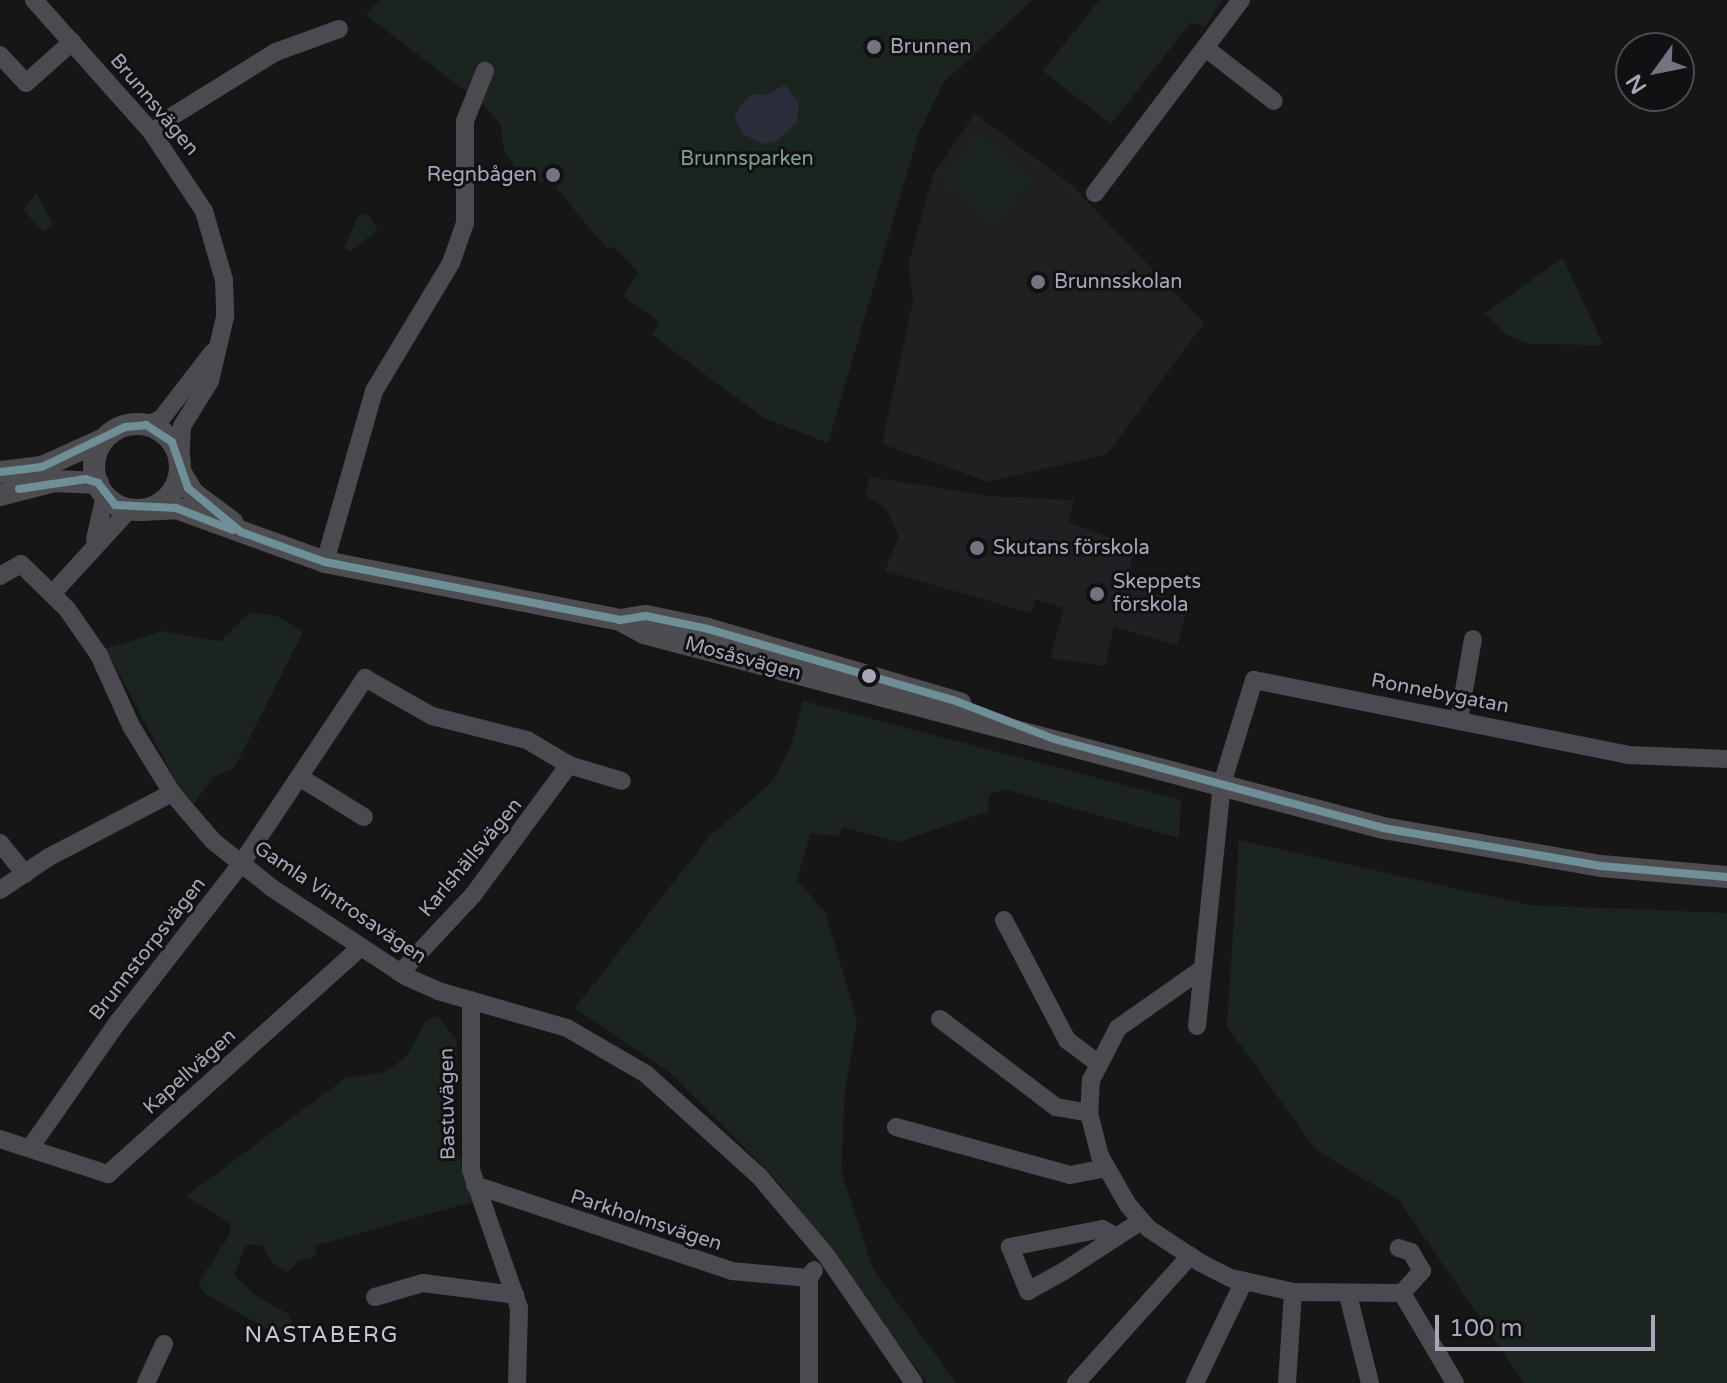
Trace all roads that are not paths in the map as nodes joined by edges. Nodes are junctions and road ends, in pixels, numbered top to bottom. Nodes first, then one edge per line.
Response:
1 (34, 0) edge
2 (1241, 0) edge
3 (339, 29) dead end
4 (72, 42) junction
5 (1208, 50) junction
6 (0, 55) edge
7 (485, 71) dead end
8 (1274, 101) dead end
9 (150, 130) junction
10 (1095, 193) dead end
11 (217, 347) junction
12 (146, 425) junction
13 (104, 439) junction
14 (180, 468) junction
15 (0, 472) edge
16 (101, 489) junction
17 (0, 495) edge
18 (135, 510) junction
19 (241, 532) junction
20 (95, 542) junction
21 (325, 562) junction
22 (0, 576) edge
23 (52, 594) junction
24 (1473, 639) dead end
25 (1459, 719) junction
26 (1727, 759) edge
27 (569, 765) junction
28 (301, 778) junction
29 (622, 781) dead end
30 (1222, 784) junction
31 (172, 793) junction
32 (364, 817) dead end
33 (0, 843) edge
34 (241, 864) junction
35 (25, 874) junction
36 (1727, 877) edge
37 (0, 890) edge
38 (1004, 920) dead end
39 (361, 947) junction
40 (1202, 969) junction
41 (400, 973) junction
42 (471, 1000) junction
43 (940, 1019) dead end
44 (1197, 1026) dead end
45 (1096, 1062) junction
46 (1089, 1113) junction
47 (896, 1127) dead end
48 (0, 1139) edge
49 (30, 1148) junction
50 (1105, 1168) junction
51 (475, 1185) junction
52 (1141, 1221) junction
53 (1117, 1237) junction
54 (1399, 1248) dead end
55 (826, 1255) junction
56 (1190, 1256) junction
57 (809, 1278) junction
58 (1244, 1281) junction
59 (1293, 1292) junction
60 (1402, 1293) junction
61 (515, 1295) junction
62 (1348, 1295) junction
63 (375, 1297) dead end
64 (164, 1344) dead end
65 (146, 1383) edge
66 (517, 1383) edge
67 (809, 1383) edge
68 (914, 1383) edge
69 (1076, 1383) edge
70 (1195, 1383) edge
71 (1287, 1383) edge
72 (1370, 1383) edge
73 (1455, 1383) edge

1 - 4 street, Brunnsvägen
2 - 5 street
3 - 9 street
4 - 6 street
4 - 9 street, Brunnsvägen
5 - 8 street
5 - 10 street
7 - 21 street
9 - 11 street, Brunnsvägen
11 - 12 street, Brunnsvägen
11 - 14 street, Brunnsvägen
12 - 13 main road
12 - 14 main road
13 - 15 main road
13 - 16 main road
14 - 18 main road
14 - 19 main road, Mosåsvägen
16 - 17 main road
16 - 18 main road
16 - 20 street
18 - 19 main road, Mosåsvägen
18 - 20 street
19 - 21 main road, Mosåsvägen
20 - 23 street
21 - 30 main road, Mosåsvägen
22 - 23 street, Gamla Vintrosavägen
23 - 31 street, Gamla Vintrosavägen
24 - 25 street
25 - 26 street, Ronnebygatan
25 - 30 street, Ronnebygatan
27 - 28 street, Brunnstorpsvägen
27 - 29 street
27 - 41 street, Karlshällsvägen
28 - 32 street
28 - 34 street, Brunnstorpsvägen
30 - 36 main road, Mosåsvägen
30 - 40 street
31 - 34 street, Gamla Vintrosavägen
31 - 35 street
33 - 35 street
34 - 39 street, Gamla Vintrosavägen
34 - 49 street, Brunnstorpsvägen
35 - 37 street
38 - 45 street
39 - 41 street, Gamla Vintrosavägen
39 - 49 street, Kapellvägen
40 - 44 street
40 - 45 street
41 - 42 street, Gamla Vintrosavägen
42 - 51 street, Bastuvägen
42 - 55 street, Gamla Vintrosavägen
43 - 46 street
45 - 46 street
46 - 50 street
47 - 50 street
48 - 49 street
50 - 52 street
51 - 57 street, Parkholmsvägen
51 - 61 street, Bastuvägen
52 - 53 street
52 - 56 street
53 - 53 street
54 - 60 street
55 - 57 street
55 - 68 street, Gamla Vintrosavägen
56 - 58 street
56 - 69 street
57 - 67 street
58 - 59 street
58 - 70 street
59 - 62 street
59 - 71 street
60 - 62 street
60 - 73 street
61 - 63 street
61 - 66 street, Bastuvägen
62 - 72 street
64 - 65 street

